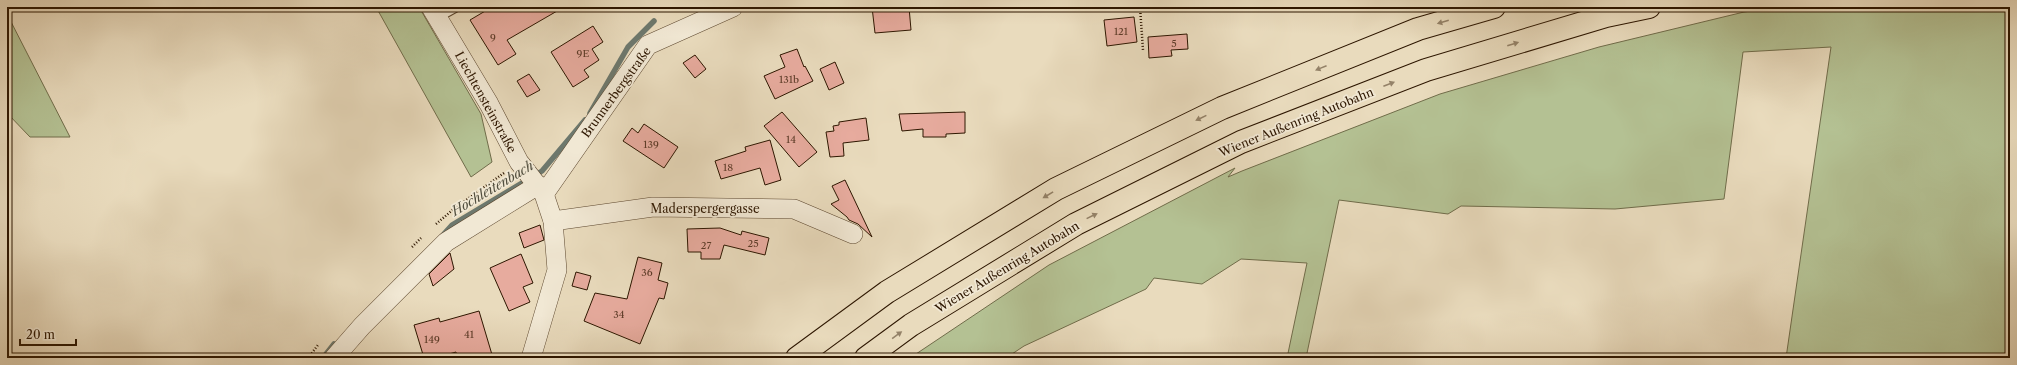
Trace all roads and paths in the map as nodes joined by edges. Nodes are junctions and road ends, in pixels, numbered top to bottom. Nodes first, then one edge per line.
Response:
1 (454, 7) edge
2 (733, 7) edge
3 (1140, 7) edge
4 (1494, 7) edge
5 (1650, 7) edge
6 (434, 12) edge
7 (1143, 50) dead end
8 (535, 182) junction
9 (553, 221) junction
10 (854, 234) dead end
11 (334, 358) edge
12 (531, 358) edge
13 (797, 358) edge
14 (866, 358) edge

1 - 6 lane
2 - 8 street, Brunnerbergstraße
3 - 7 path
4 -> 13 highway
14 -> 5 highway, Wiener Außenring Autobahn
6 - 8 street, Liechtensteinstraße
8 - 9 street, Liechtensteinstraße
8 - 11 street, Brunnerbergstraße
9 - 10 street, Maderspergergasse
9 - 12 street, Liechtensteinstraße

